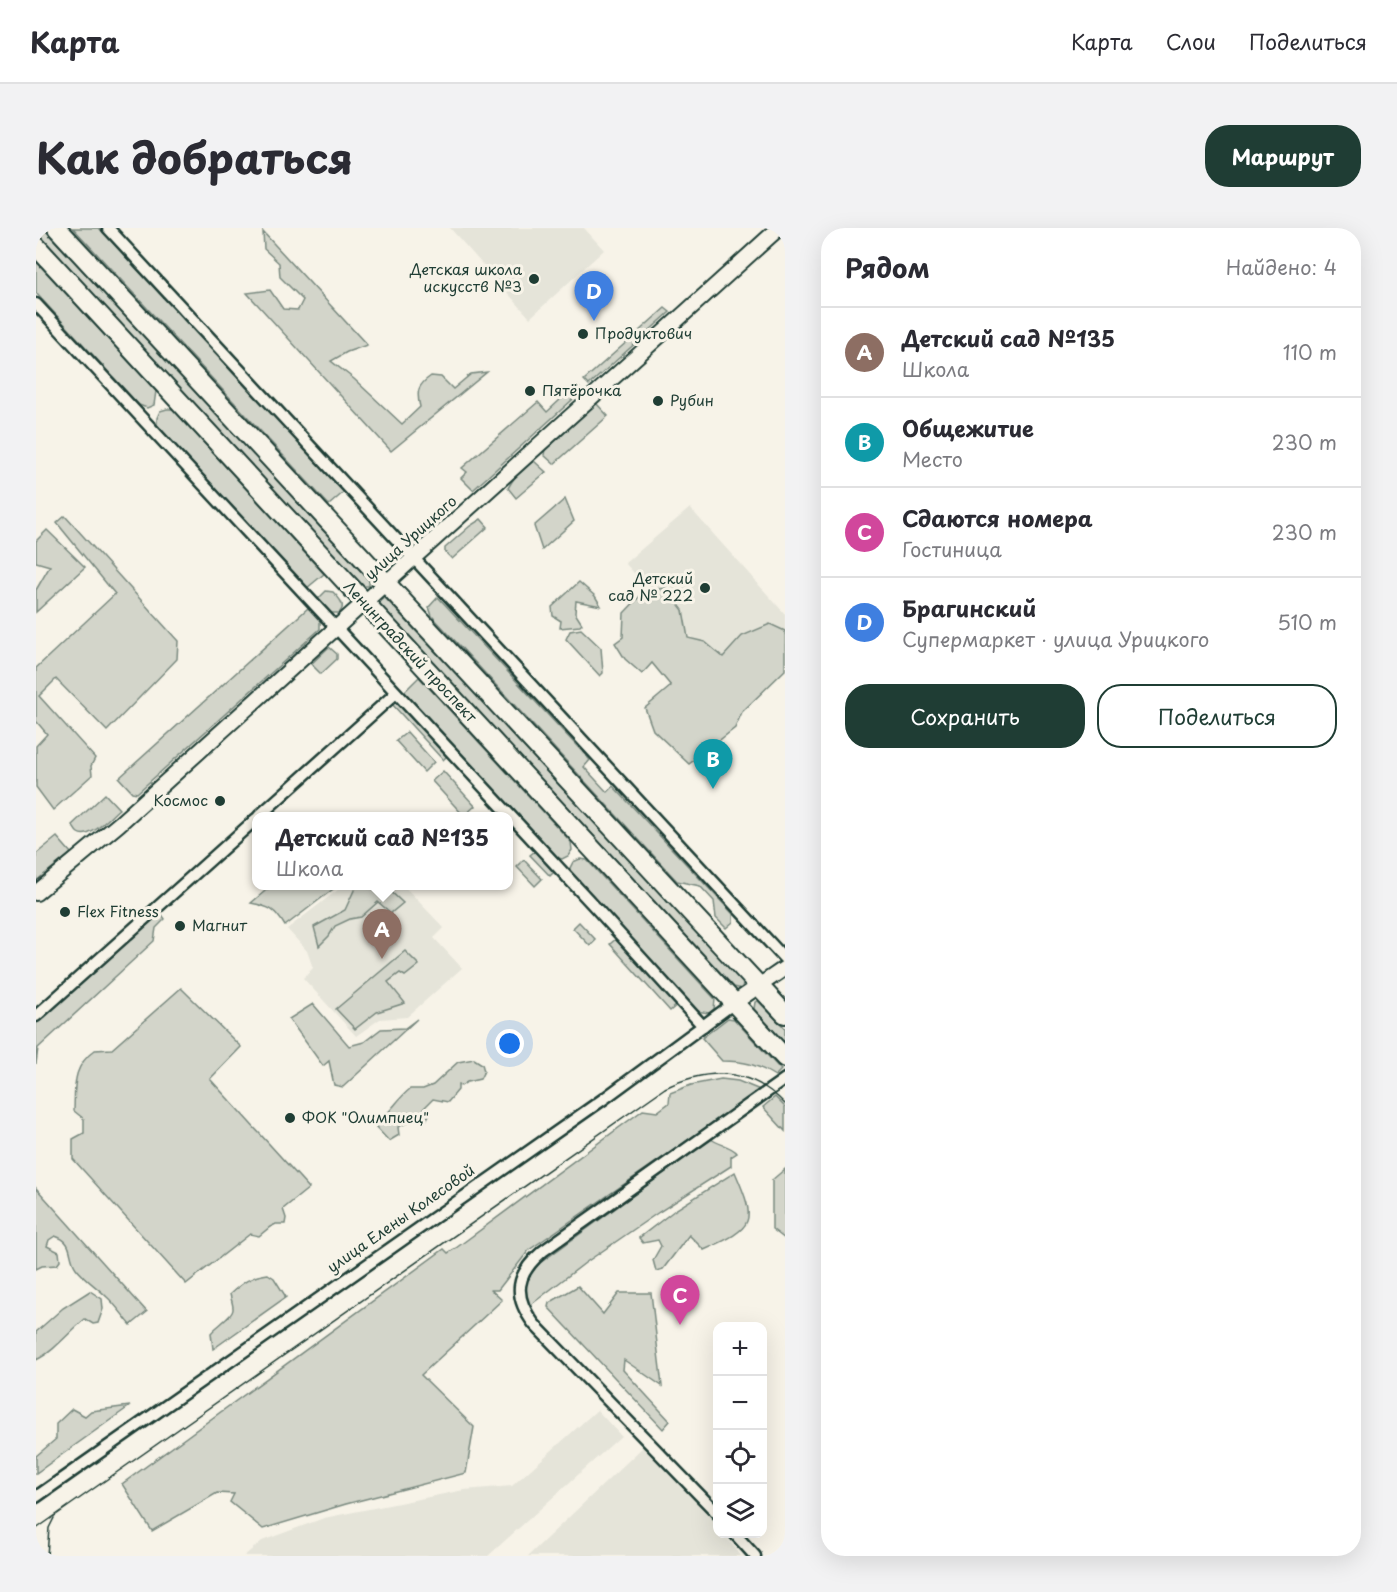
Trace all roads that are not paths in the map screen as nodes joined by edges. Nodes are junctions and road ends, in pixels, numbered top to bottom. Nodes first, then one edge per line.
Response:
1 (57, 228) edge
2 (108, 228) edge
3 (779, 228) edge
4 (36, 246) edge
5 (36, 304) edge
6 (412, 558) junction
7 (384, 583) junction
8 (364, 602) junction
9 (336, 628) junction
10 (396, 693) junction
11 (265, 812) edge
12 (507, 812) edge
13 (513, 819) edge
14 (252, 823) edge
15 (36, 893) edge
16 (785, 959) edge
17 (785, 968) edge
18 (759, 985) junction
19 (734, 1004) junction
20 (785, 1014) edge
21 (36, 1016) edge
22 (703, 1026) junction
23 (785, 1058) edge
24 (785, 1079) edge
25 (36, 1497) edge
26 (713, 1510) edge
27 (740, 1538) edge
28 (756, 1556) edge

1 - 7 main road, Ленинградский проспект
2 - 6 street
3 - 6 street, улица Урицкого
4 - 8 main road, Ленинградский проспект
5 - 9 street
6 - 7 street, улица Урицкого
6 - 16 street
7 - 8 street, улица Урицкого
7 - 18 main road, Ленинградский проспект
8 - 9 street, улица Урицкого
8 - 19 main road, Ленинградский проспект
9 - 10 street
9 - 15 street, улица Урицкого
10 - 11 street
10 - 12 street
13 - 22 street
14 - 21 street
17 - 18 street, улица Елены Колесовой
18 - 19 street, улица Елены Колесовой
18 - 20 main road, Ленинградский проспект
19 - 22 street, улица Елены Колесовой
19 - 23 main road, Ленинградский проспект
22 - 25 street, улица Елены Колесовой
24 - 26 street
27 - 28 street

